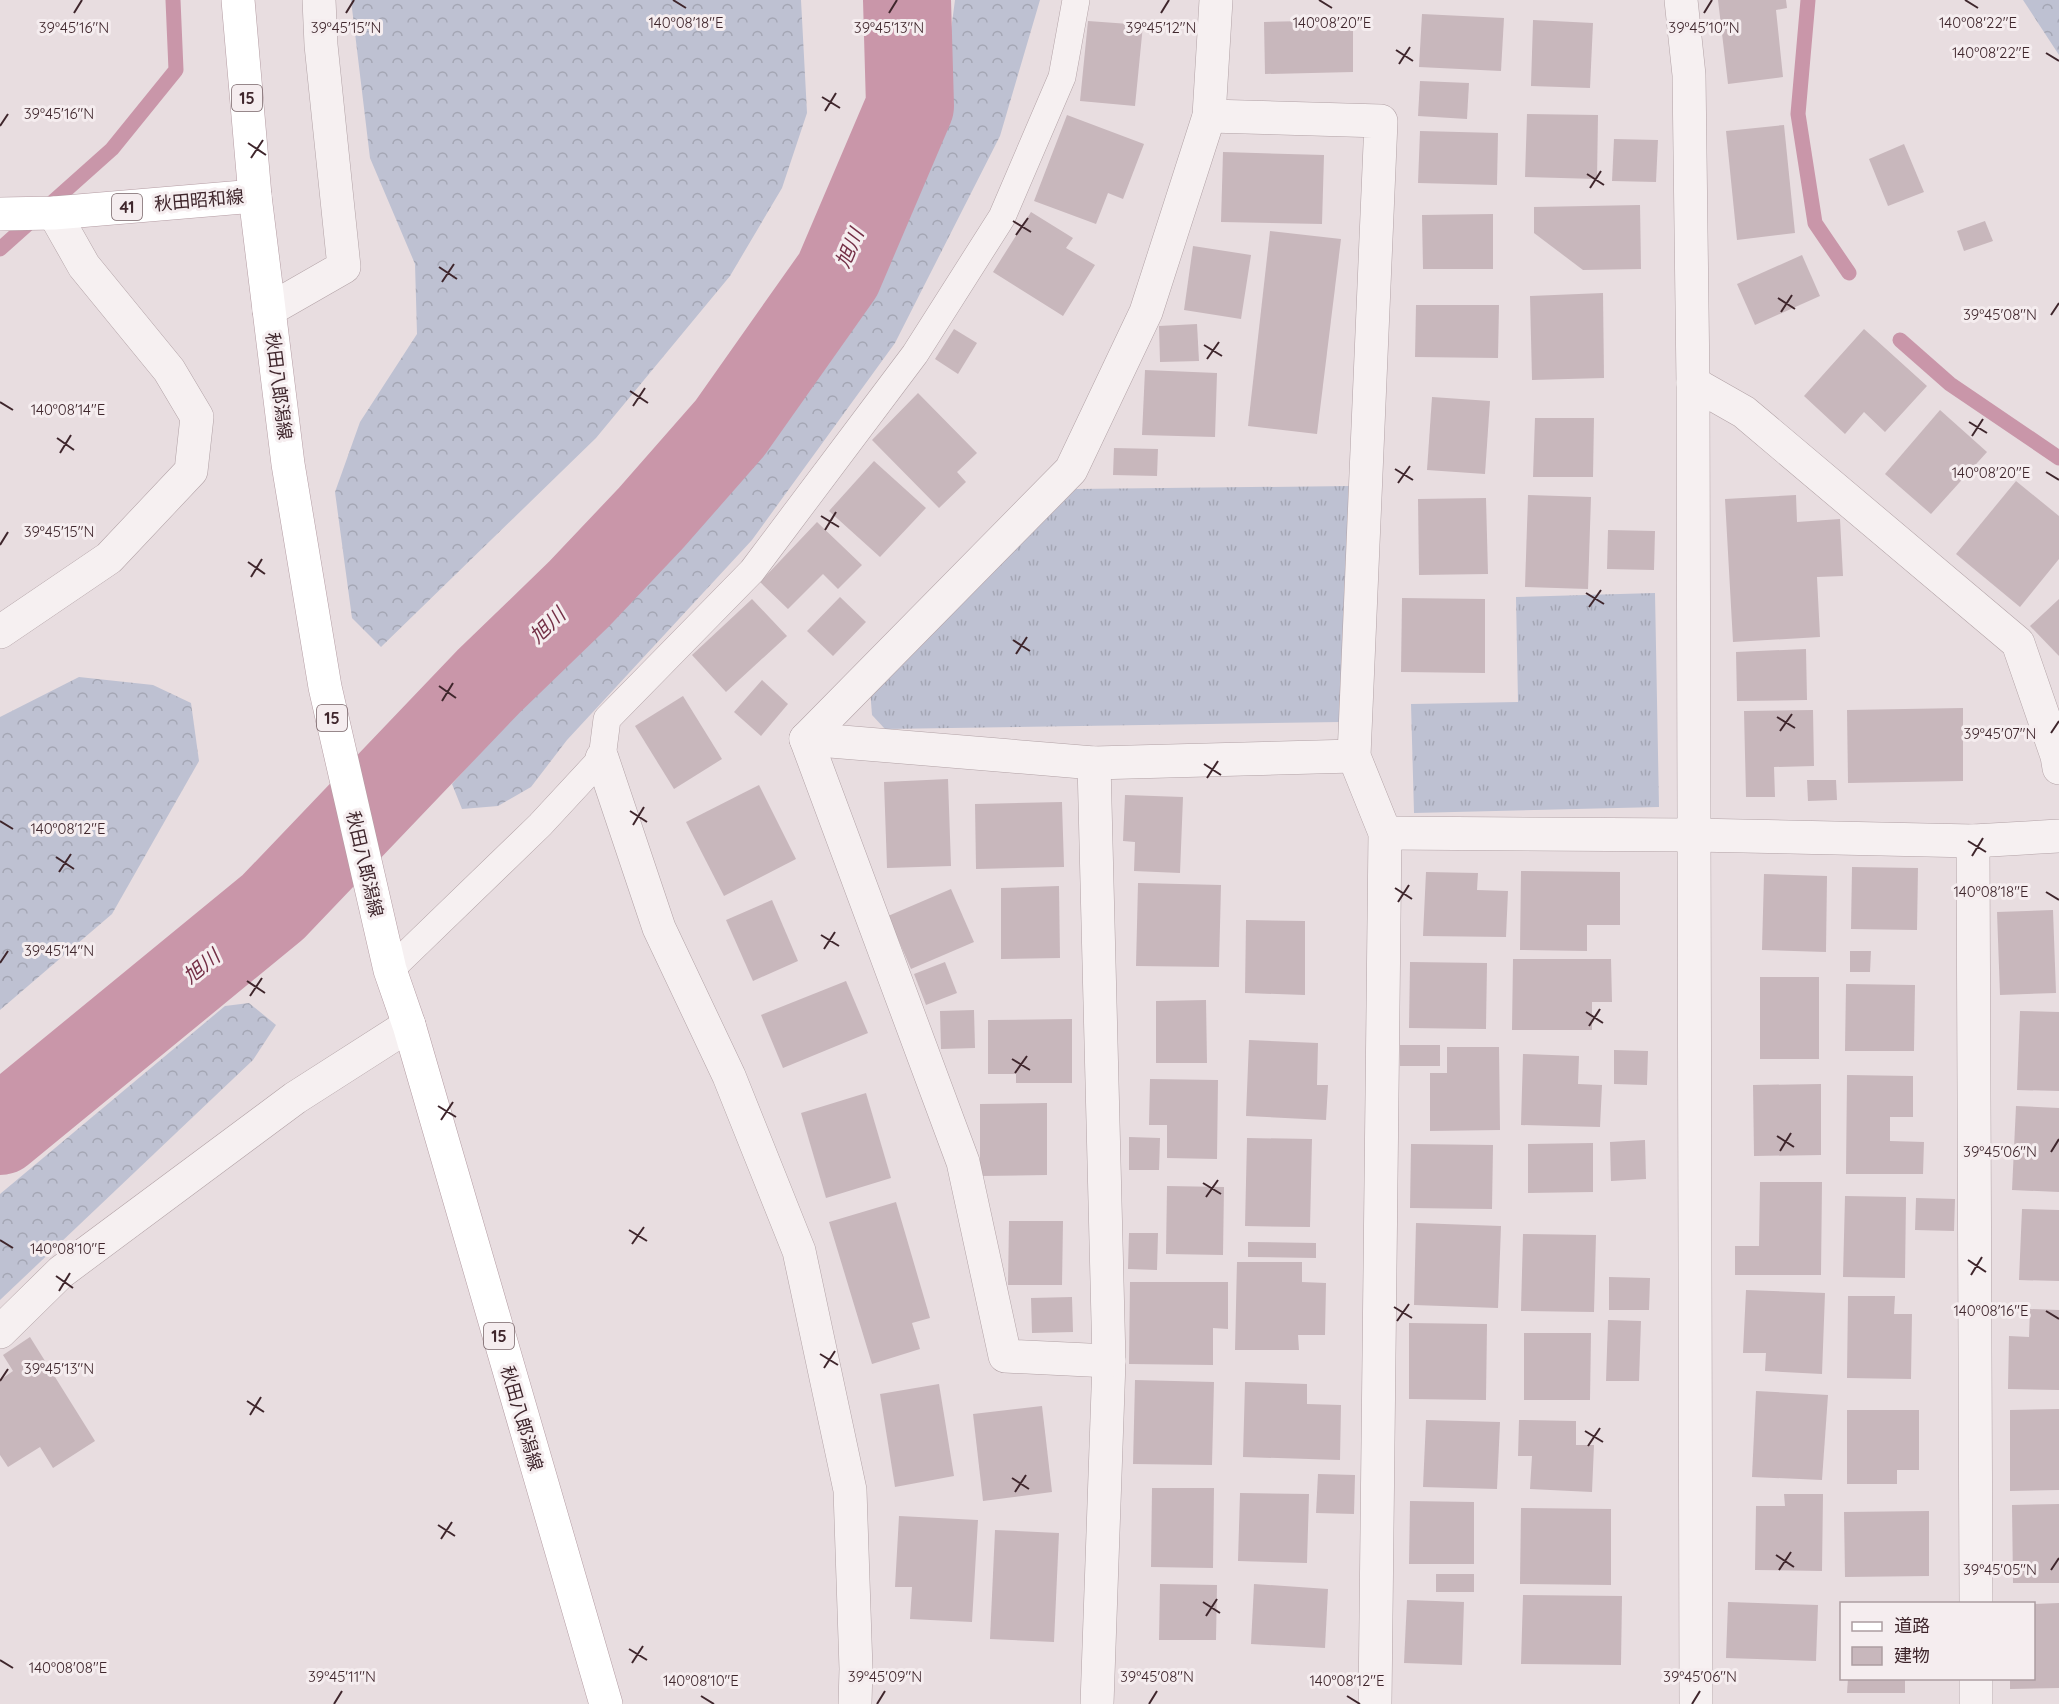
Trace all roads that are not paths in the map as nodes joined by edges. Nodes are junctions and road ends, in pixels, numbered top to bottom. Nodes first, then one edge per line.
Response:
1 (238, 0) edge
2 (319, 0) edge
3 (1076, 0) edge
4 (1215, 0) edge
5 (1682, 0) edge
6 (1209, 116) junction
7 (255, 196) junction
8 (54, 213) junction
9 (0, 214) edge
10 (269, 310) junction
11 (1693, 382) junction
12 (0, 632) edge
13 (806, 739) junction
14 (1354, 756) junction
15 (602, 758) junction
16 (1094, 763) junction
17 (2059, 768) edge
18 (1385, 833) junction
19 (1693, 835) junction
20 (2059, 836) edge
21 (1973, 841) junction
22 (390, 970) junction
23 (409, 1025) junction
24 (0, 1332) edge
25 (1109, 1361) junction
26 (1976, 1602) edge
27 (1976, 1680) edge
28 (606, 1704) edge
29 (855, 1704) edge
30 (1097, 1704) edge
31 (1375, 1704) edge
32 (1696, 1704) edge
33 (1976, 1704) edge

1 - 7 main road, 秋田八郎潟線 / 15
2 - 10 street
3 - 15 lane
4 - 6 street
5 - 11 street
6 - 13 street
6 - 14 street
7 - 8 main road, 秋田昭和線 / 41
7 - 10 main road, 秋田八郎潟線 / 15
8 - 9 main road, 秋田昭和線 / 41
8 - 12 street
10 - 22 main road, 秋田八郎潟線 / 15
11 - 17 street
11 - 19 street
13 - 16 street
13 - 25 street
14 - 16 street
14 - 18 street
15 - 22 lane
15 - 29 street
16 - 25 street
18 - 19 street
18 - 31 street
19 - 21 street
19 - 32 street
20 - 21 street
21 - 26 street
22 - 23 main road, 秋田八郎潟線 / 15
23 - 24 street
23 - 28 main road, 秋田八郎潟線 / 15
25 - 30 street
27 - 33 street

